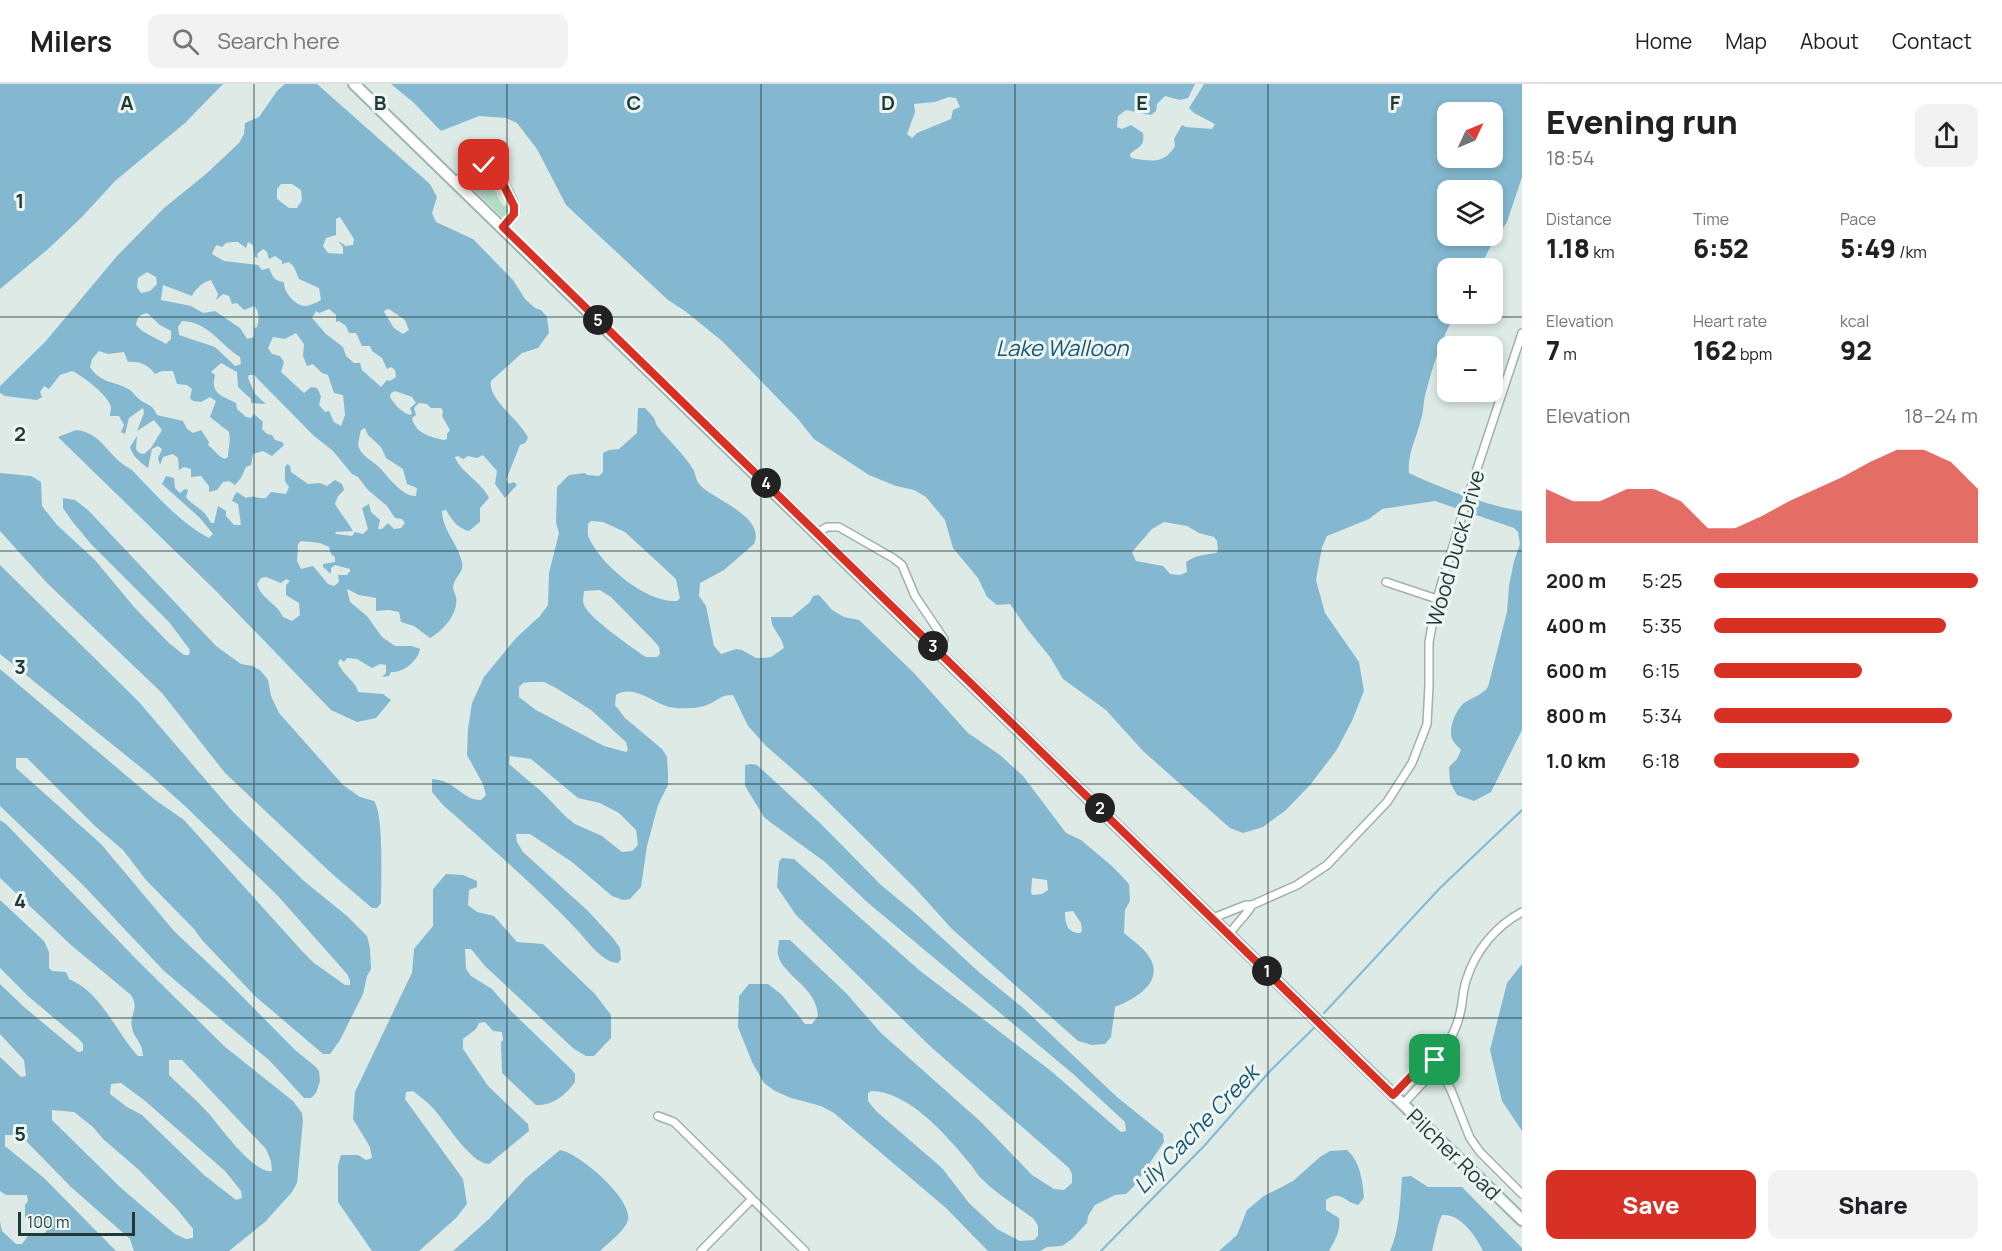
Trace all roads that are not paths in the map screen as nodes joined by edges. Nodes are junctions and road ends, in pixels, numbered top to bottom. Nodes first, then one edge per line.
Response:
1 (354, 84) edge
2 (455, 182) junction
3 (503, 227) junction
4 (1522, 333) edge
5 (817, 533) junction
6 (1386, 582) dead end
7 (1437, 599) junction
8 (939, 652) junction
9 (1252, 905) junction
10 (1522, 912) edge
11 (1213, 918) junction
12 (1230, 934) junction
13 (1433, 1063) junction
14 (1412, 1076) junction
15 (1421, 1085) junction
16 (1393, 1095) junction
17 (1403, 1104) junction
18 (658, 1116) dead end
19 (1522, 1194) edge
20 (752, 1199) junction
21 (1522, 1220) edge
22 (701, 1251) edge
23 (805, 1251) edge

1 - 2 street, Pilcher Road
2 - 3 street, Pilcher Road
2 - 3 street
3 - 5 street, Pilcher Road
4 - 7 street, Wood Duck Drive
5 - 8 street, Pilcher Road
5 - 8 street
6 - 7 street
7 - 9 street, Wood Duck Drive
8 - 11 street, Pilcher Road
9 - 11 street, Wood Duck Drive
9 - 12 street, Wood Duck Drive
10 - 13 street
11 - 12 street, Pilcher Road
12 - 16 street, Pilcher Road
13 - 14 street
13 - 15 street
13 - 19 street
14 - 15 street
14 - 16 street
15 - 17 street
16 - 17 street, Pilcher Road
17 - 21 street, Pilcher Road
18 - 20 street
20 - 22 street
20 - 23 street

